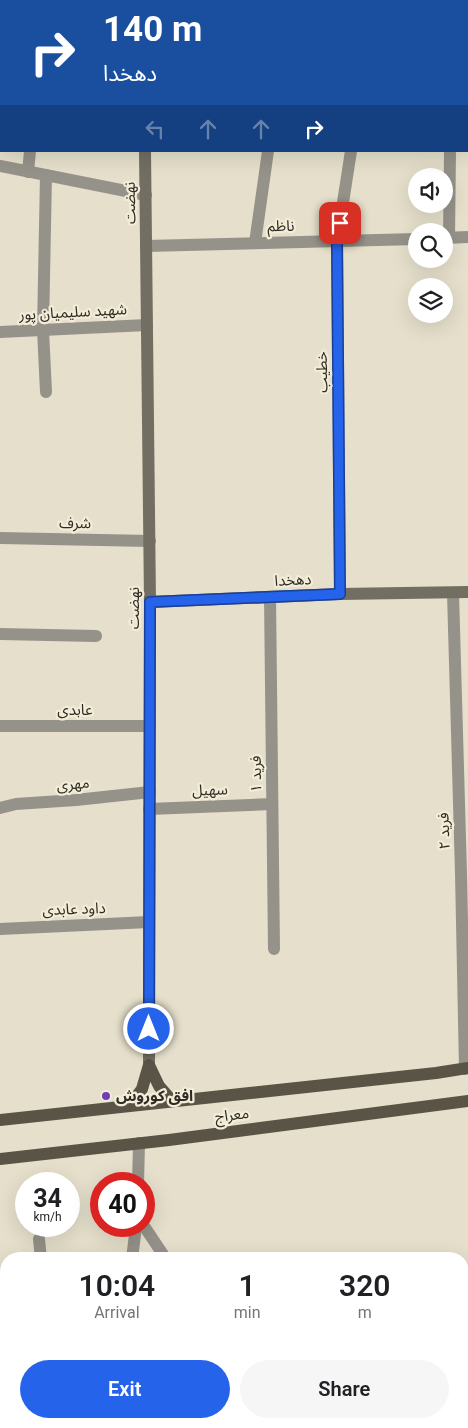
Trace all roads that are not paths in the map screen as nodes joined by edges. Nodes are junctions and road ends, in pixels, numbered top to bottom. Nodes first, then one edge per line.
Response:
1 (30, 152) edge
2 (145, 152) edge
3 (268, 152) edge
4 (351, 152) edge
5 (450, 152) edge
6 (0, 166) edge
7 (28, 172) junction
8 (46, 175) junction
9 (146, 195) junction
10 (447, 223) edge
11 (453, 238) edge
12 (468, 238) edge
13 (408, 239) edge
14 (337, 241) junction
15 (255, 243) junction
16 (146, 246) junction
17 (147, 325) junction
18 (44, 330) junction
19 (0, 332) edge
20 (46, 392) dead end
21 (0, 538) edge
22 (150, 540) junction
23 (468, 592) edge
24 (453, 593) junction
25 (340, 594) junction
26 (270, 597) junction
27 (150, 602) junction
28 (0, 634) edge
29 (96, 636) dead end
30 (0, 726) edge
31 (150, 726) junction
32 (150, 792) junction
33 (272, 804) junction
34 (0, 808) edge
35 (149, 809) junction
36 (465, 873) edge
37 (149, 922) junction
38 (0, 928) edge
39 (274, 950) dead end
40 (149, 1065) junction
41 (466, 1068) edge
42 (172, 1101) junction
43 (468, 1101) edge
44 (130, 1105) junction
45 (0, 1120) edge
46 (140, 1143) junction
47 (0, 1160) edge
48 (139, 1172) edge
49 (135, 1237) edge
50 (151, 1237) edge
51 (39, 1239) dead end
52 (40, 1252) edge
53 (133, 1252) edge
54 (161, 1252) edge

1 - 7 street
2 - 9 street, نهضت
3 - 15 street
4 - 14 street, خطیب
5 - 10 street
6 - 7 street
7 - 8 street
8 - 9 street
8 - 18 street
9 - 16 street, نهضت
11 - 12 street
13 - 14 street, ناظم
14 - 15 street, ناظم
14 - 25 street, خطیب
15 - 16 street, ناظم
16 - 17 street, نهضت
17 - 18 street, شهید سلیمیان پور
17 - 22 street, نهضت
18 - 19 street, شهید سلیمیان پور
18 - 20 street
21 - 22 street, شرف
22 - 27 street, نهضت
23 - 24 street, دهخدا
24 - 25 street, دهخدا
24 - 36 street, فرید ۲
25 - 26 street, دهخدا
26 - 27 street, دهخدا
26 - 33 street, فرید ۱
27 - 31 street, نهضت
28 - 29 street
30 - 31 street, عابدی
31 - 32 street, نهضت
32 - 34 street, مهری
32 - 35 street, نهضت
33 - 35 street, سهیل
33 - 39 street, فرید ۱
35 - 37 street, نهضت
36 - 41 street, فرید ۲
37 - 38 street, داود عابدی
37 - 40 street, نهضت
40 - 42 main road
40 - 44 main road
41 - 42 main road, معراج
42 - 44 main road, معراج
43 - 46 main road, معراج
44 - 45 main road, معراج
46 - 47 main road, معراج
46 - 48 street
49 - 53 street
50 - 54 street
51 - 52 street

